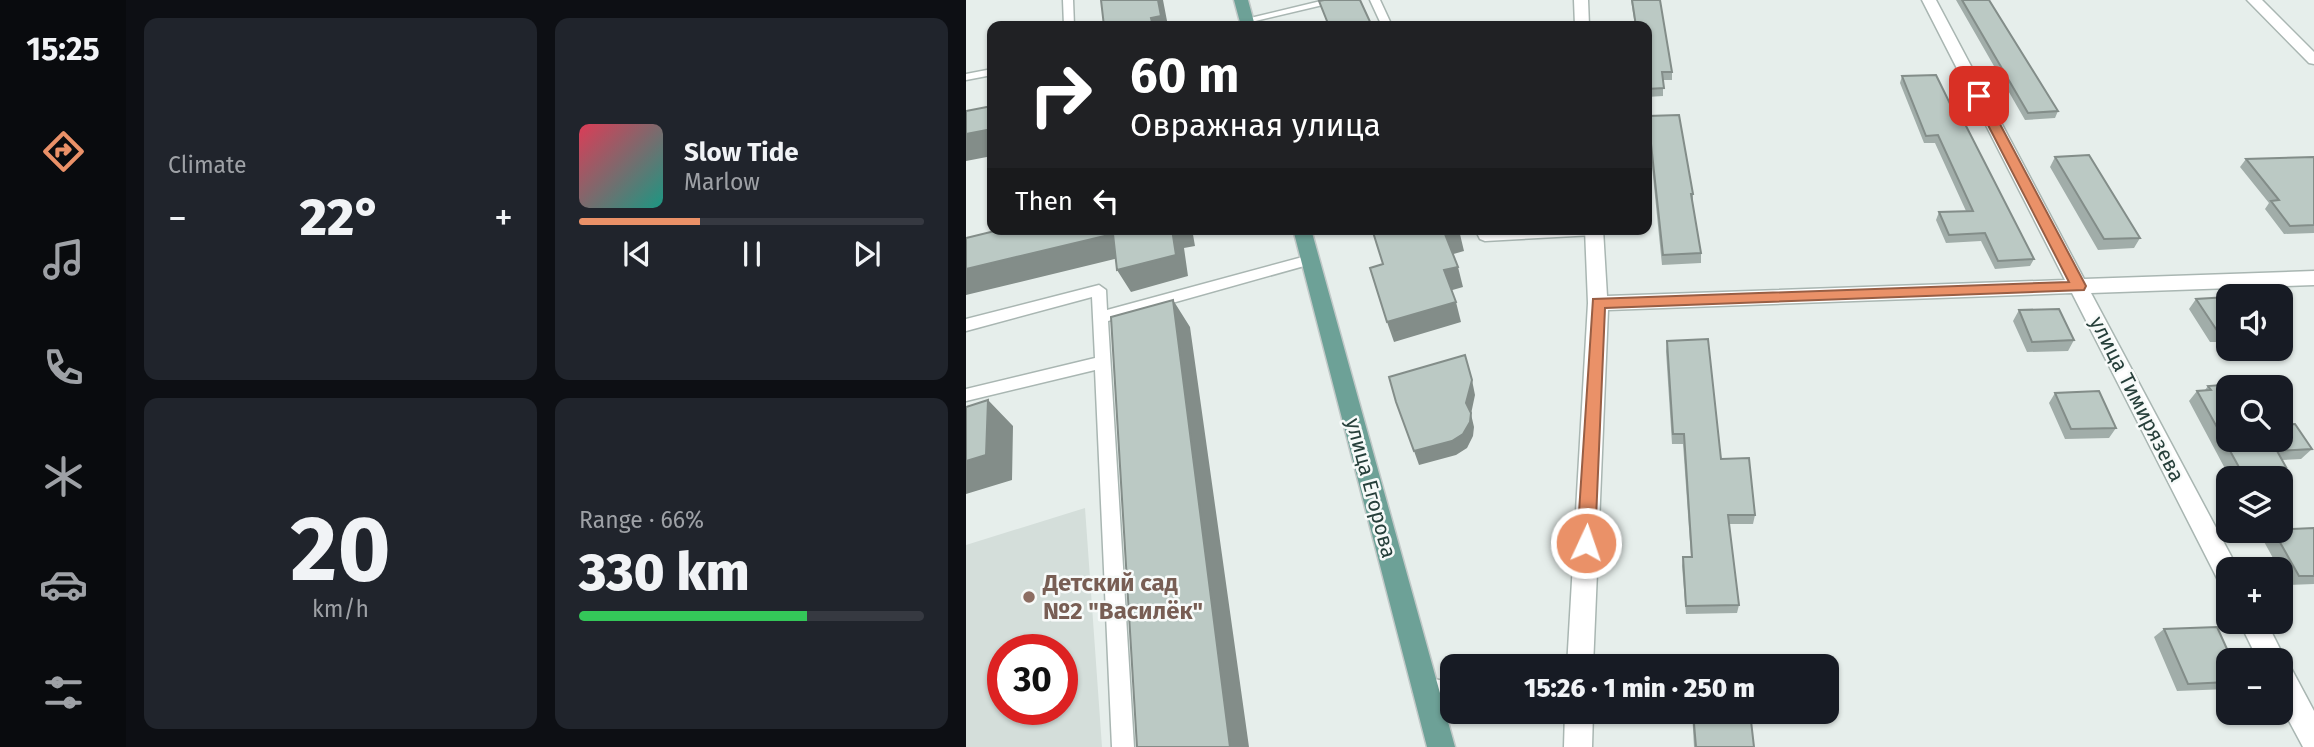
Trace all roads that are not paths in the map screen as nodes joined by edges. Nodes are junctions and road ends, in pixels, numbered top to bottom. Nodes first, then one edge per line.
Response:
1 (1068, 0) edge
2 (1241, 0) edge
3 (1339, 0) edge
4 (1375, 0) edge
5 (1581, 0) edge
6 (1929, 0) edge
7 (2254, 0) edge
8 (1069, 21) edge
9 (1246, 21) edge
10 (1255, 21) edge
11 (1385, 21) edge
12 (1582, 21) edge
13 (2314, 60) edge
14 (987, 73) edge
15 (966, 77) edge
16 (1304, 235) edge
17 (1594, 235) edge
18 (1310, 260) junction
19 (2314, 278) edge
20 (2079, 286) junction
21 (1598, 303) junction
22 (1101, 317) junction
23 (966, 325) edge
24 (1103, 362) junction
25 (966, 395) edge
26 (2219, 557) edge
27 (1574, 654) edge
28 (1440, 694) edge
29 (2293, 700) edge
30 (1441, 724) edge
31 (1579, 724) edge
32 (2314, 740) edge
33 (1123, 747) edge
34 (1441, 747) edge
35 (1578, 747) edge

1 - 8 lane
2 - 9 main road
3 - 10 lane
4 - 11 lane
5 - 12 street
6 - 20 street, улица Тимирязева
7 - 13 street
14 - 15 lane
16 - 18 main road, улица Егорова
17 - 21 street
18 - 22 lane
18 - 28 main road, улица Егорова
19 - 20 street
20 - 21 street
20 - 26 street, улица Тимирязева
21 - 27 street
22 - 23 lane
22 - 24 lane
24 - 25 lane
24 - 33 lane
29 - 32 street
30 - 34 main road, улица Егорова
31 - 35 street

